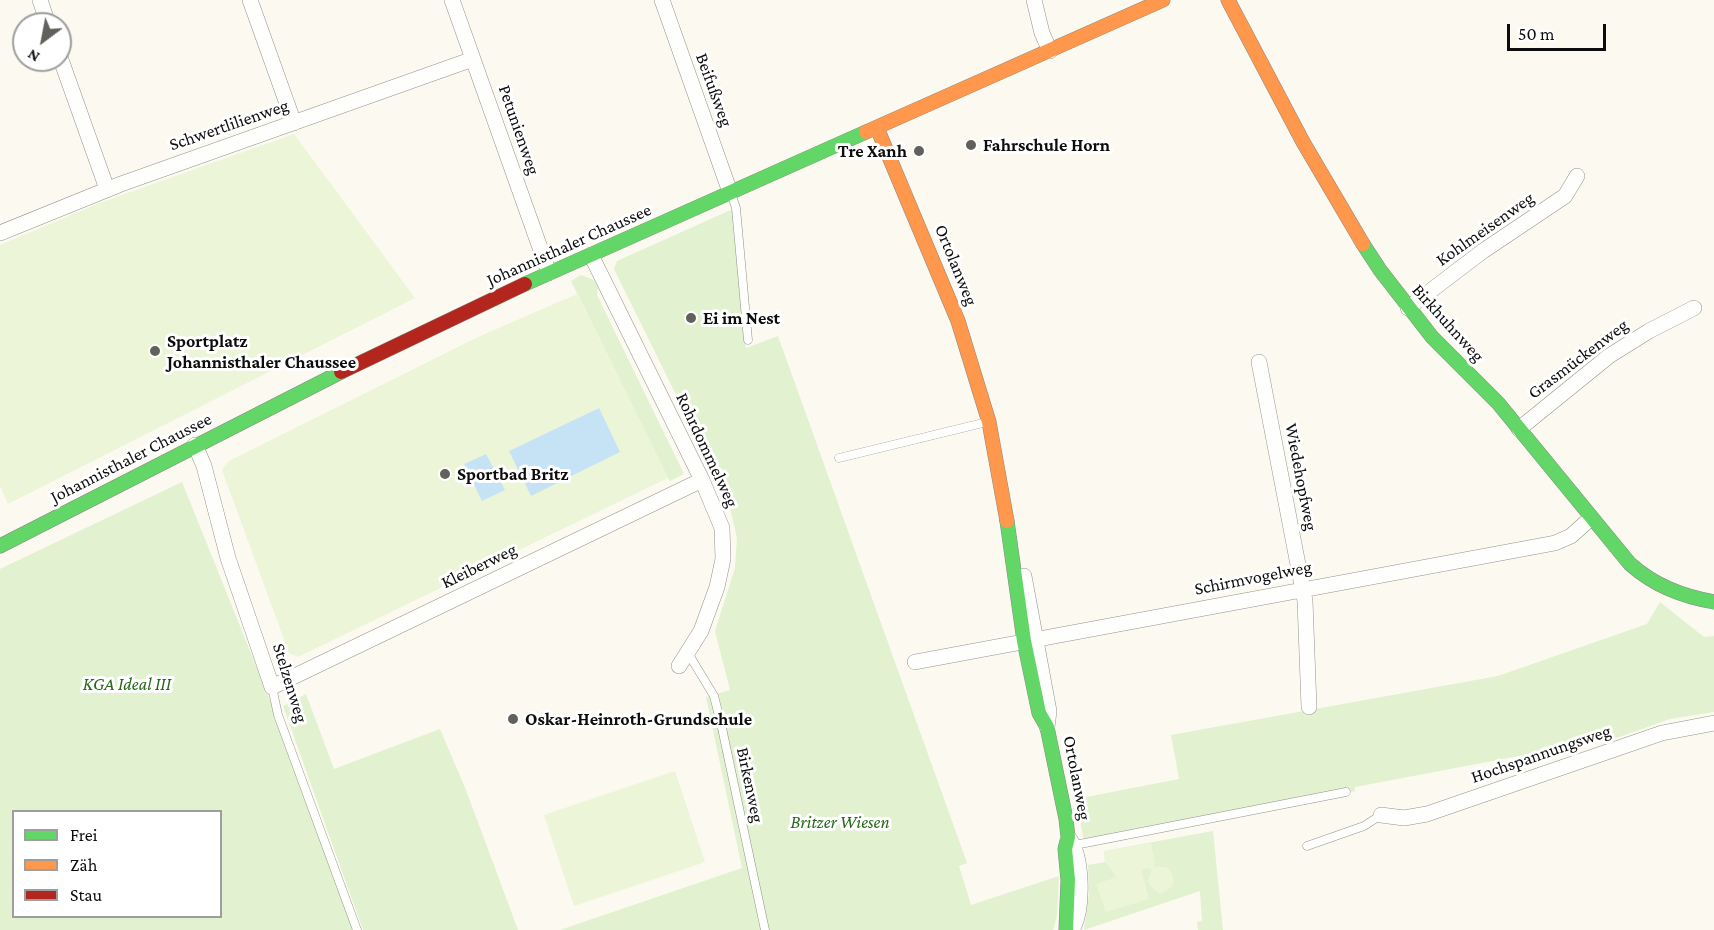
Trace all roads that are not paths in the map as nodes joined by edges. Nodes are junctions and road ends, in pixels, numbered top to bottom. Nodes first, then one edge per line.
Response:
1 (250, 0) edge
2 (452, 0) edge
3 (662, 0) edge
4 (1034, 0) edge
5 (1163, 0) edge
6 (1228, 0) edge
7 (1050, 51) junction
8 (473, 59) junction
9 (65, 72) edge
10 (294, 123) junction
11 (877, 128) junction
12 (1577, 176) dead end
13 (107, 189) junction
14 (730, 192) junction
15 (0, 233) edge
16 (591, 255) junction
17 (549, 273) junction
18 (1408, 308) junction
19 (1694, 308) dead end
20 (748, 340) dead end
21 (1259, 362) dead end
22 (989, 422) junction
23 (1519, 429) junction
24 (195, 445) junction
25 (838, 458) dead end
26 (702, 480) junction
27 (1591, 518) junction
28 (0, 546) edge
29 (1013, 552) joint
30 (1302, 589) junction
31 (1714, 602) edge
32 (1030, 640) junction
33 (688, 653) junction
34 (915, 662) dead end
35 (678, 666) dead end
36 (273, 687) junction
37 (1309, 707) dead end
38 (1714, 723) edge
39 (1047, 727) joint
40 (1346, 792) dead end
41 (1381, 815) joint
42 (1072, 841) junction
43 (1307, 846) dead end
44 (357, 930) edge
45 (765, 930) edge
46 (1066, 930) edge
47 (1072, 930) edge

1 - 10 street
2 - 8 street, Petunienweg
3 - 14 street, Beifußweg
4 - 7 street
5 - 7 street, Johannisthaler Chaussee
6 - 18 street, Birkhuhnweg
7 - 11 street, Johannisthaler Chaussee
8 - 10 street, Schwertlilienweg
8 - 17 street, Petunienweg
9 - 13 street
10 - 13 street, Schwertlilienweg
11 - 14 street, Johannisthaler Chaussee
11 - 22 street, Ortolanweg
12 - 18 street, Kohlmeisenweg
13 - 15 street, Schwertlilienweg
14 - 16 street, Johannisthaler Chaussee
14 - 20 lane
16 - 17 street, Johannisthaler Chaussee
16 - 26 street, Rohrdommelweg
17 - 24 street, Johannisthaler Chaussee
18 - 23 street, Birkhuhnweg
19 - 23 street, Grasmückenweg
21 - 30 street, Wiedehopfweg
22 - 25 lane
22 - 29 street, Ortolanweg
23 - 27 street, Birkhuhnweg
24 - 28 street, Johannisthaler Chaussee
24 - 36 street, Stelzenweg
26 - 33 street, Rohrdommelweg
26 - 36 street, Kleiberweg
27 - 30 street, Schirmvogelweg
27 - 31 street, Birkhuhnweg
29 - 32 street, Ortolanweg
30 - 32 street, Schirmvogelweg
30 - 37 street, Wiedehopfweg
32 - 34 street, Schirmvogelweg
32 - 39 street, Ortolanweg
33 - 35 street, Rohrdommelweg
33 - 45 lane, Birkenweg
36 - 44 lane, Stelzenweg
38 - 41 street, Hochspannungsweg
39 - 42 street, Ortolanweg
40 - 42 lane
41 - 43 lane
42 - 46 street, Ortolanweg
42 - 47 street, Ortolanweg

